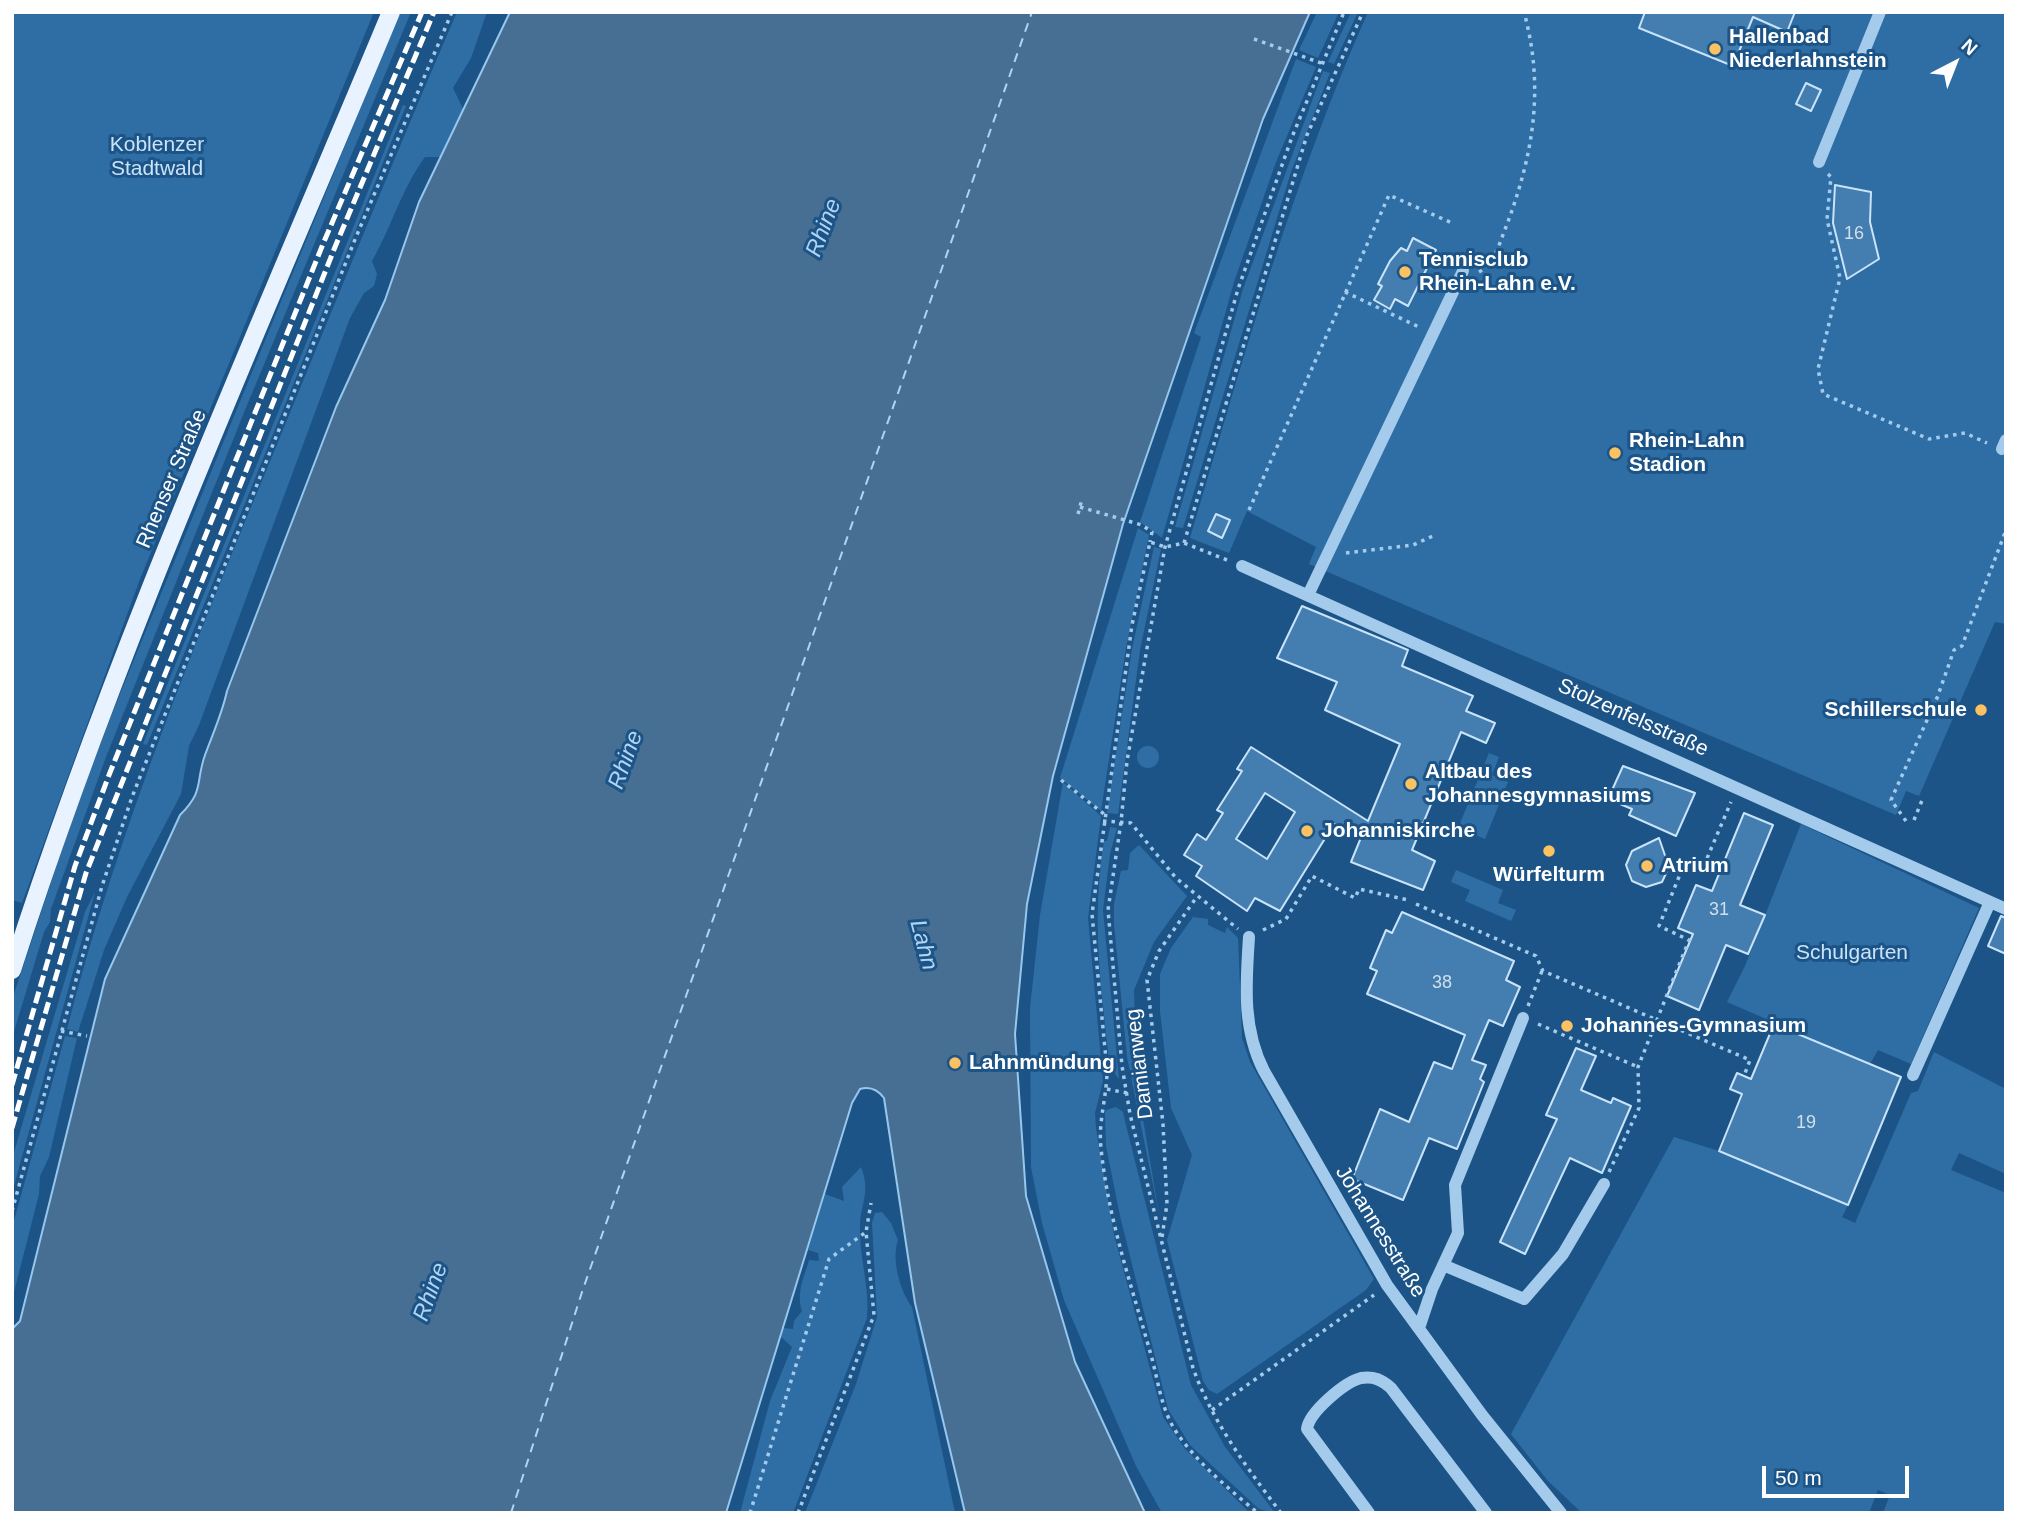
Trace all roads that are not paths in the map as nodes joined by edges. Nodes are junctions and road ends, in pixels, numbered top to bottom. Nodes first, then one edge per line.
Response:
1 (391, 12) edge
2 (1880, 12) edge
3 (1819, 163) road end
4 (1461, 275) road end
5 (1242, 566) road end
6 (1309, 593) junction
7 (1990, 902) junction
8 (2006, 909) edge
9 (1249, 937) road end
10 (12, 970) edge
11 (1523, 1017) road end
12 (1913, 1076) dead end
13 (1604, 1184) road end
14 (1443, 1265) junction
15 (1419, 1328) junction
16 (1369, 1513) edge
17 (1486, 1513) edge
18 (1561, 1513) edge

1 - 10 main road, Rhenser Straße
2 - 3 street
4 - 6 street
5 - 6 street, Stolzenfelsstraße
6 - 7 street, Stolzenfelsstraße
7 - 8 street, Stolzenfelsstraße
7 - 12 street
9 - 15 street, Johannesstraße
11 - 14 street
13 - 14 street
14 - 15 street
15 - 18 street, Johannesstraße
16 - 17 street

